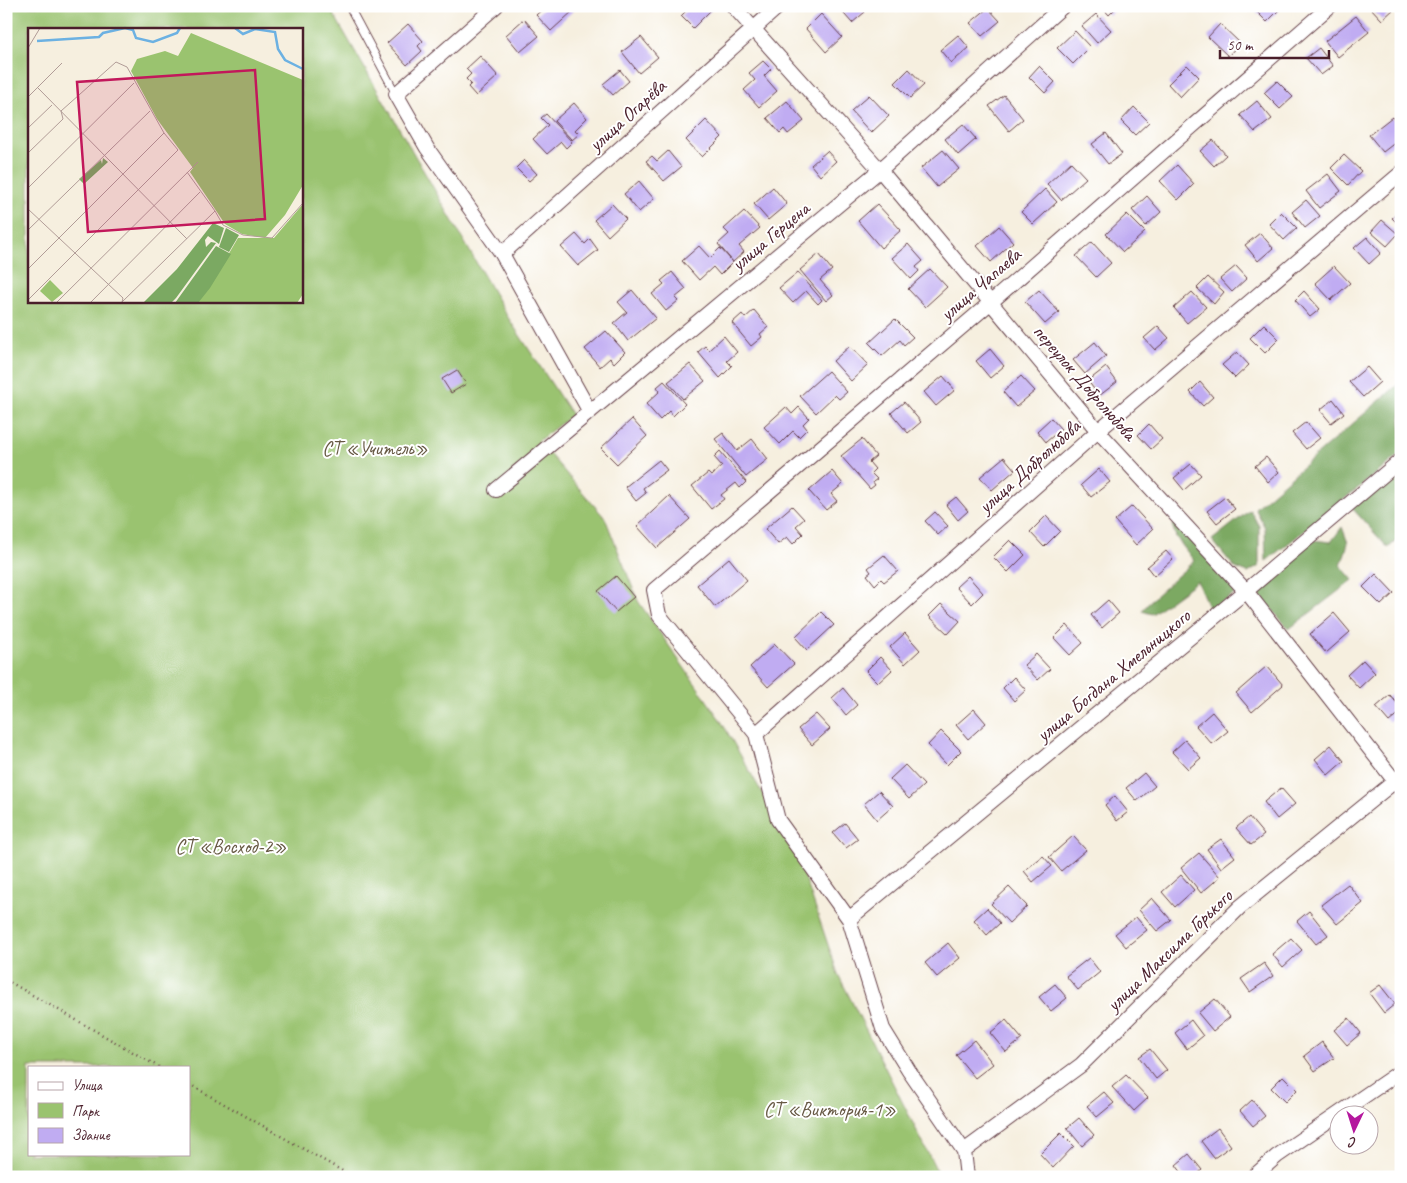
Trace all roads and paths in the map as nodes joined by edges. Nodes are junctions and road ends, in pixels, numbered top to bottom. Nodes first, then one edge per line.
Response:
1 (349, 6) edge
2 (496, 6) edge
3 (732, 6) edge
4 (779, 6) edge
5 (1063, 6) edge
6 (1330, 6) edge
7 (752, 29) junction
8 (397, 96) junction
9 (880, 170) junction
10 (1401, 173) edge
11 (502, 254) junction
12 (990, 303) junction
13 (590, 412) junction
14 (1098, 431) junction
15 (1401, 460) edge
16 (496, 490) dead end
17 (1246, 590) junction
18 (756, 734) junction
19 (1399, 782) edge
20 (849, 919) junction
21 (6, 980) edge
22 (157, 1066) edge
23 (1401, 1071) edge
24 (190, 1085) edge
25 (964, 1151) junction
26 (353, 1177) edge
27 (967, 1177) edge
28 (1253, 1177) edge

1 - 8 lane
2 - 8 street
3 - 7 street, переулок Добролюбова
4 - 7 street, улица Огарёва
5 - 9 street, улица Герцена
6 - 12 street, улица Чапаева
7 - 9 street, переулок Добролюбова
7 - 11 street, улица Огарёва
8 - 11 street
9 - 12 street, переулок Добролюбова
9 - 13 street, улица Герцена
10 - 14 street, улица Добролюбова
11 - 13 street
12 - 14 street, переулок Добролюбова
12 - 18 street, улица Чапаева
13 - 16 street, улица Герцена
14 - 17 street, переулок Добролюбова
14 - 18 street, улица Добролюбова
15 - 17 street, улица Богдана Хмельницкого
17 - 19 street, переулок Добролюбова
17 - 20 street, улица Богдана Хмельницкого
18 - 20 street
19 - 25 street, улица Максима Горького
20 - 25 street
21 - 22 path
23 - 28 street
24 - 26 path
25 - 27 street

